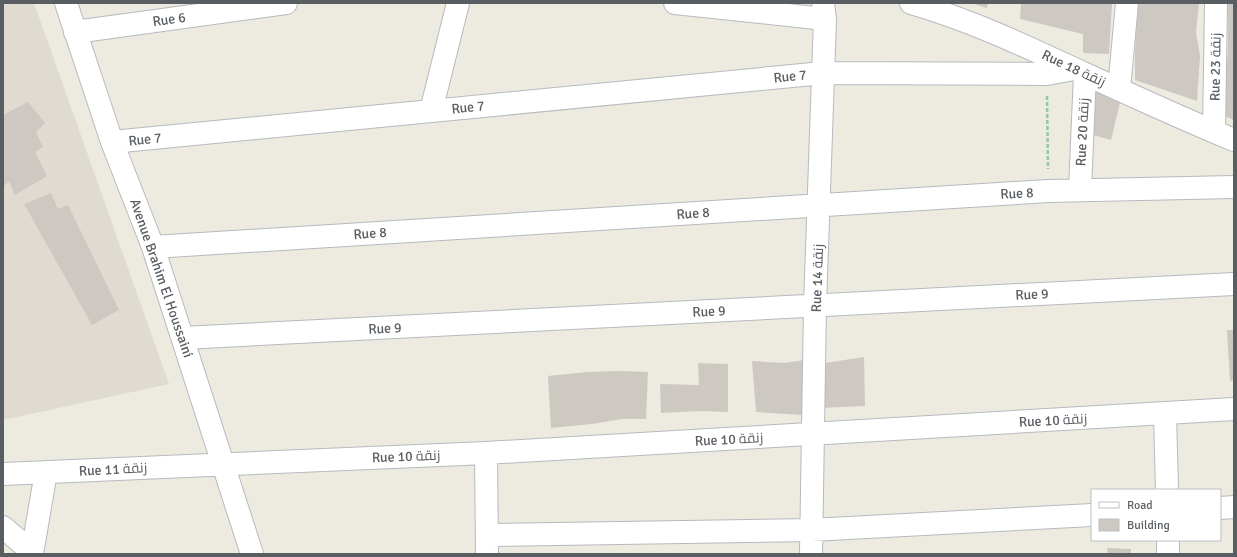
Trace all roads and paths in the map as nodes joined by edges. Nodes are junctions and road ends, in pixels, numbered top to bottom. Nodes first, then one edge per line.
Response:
1 (66, 3) edge
2 (286, 3) edge
3 (458, 3) edge
4 (675, 3) edge
5 (911, 3) edge
6 (1127, 3) edge
7 (1216, 3) edge
8 (948, 8) edge
9 (824, 11) edge
10 (75, 32) junction
11 (1080, 71) junction
12 (823, 73) junction
13 (1047, 74) junction
14 (1119, 89) junction
15 (431, 111) junction
16 (1214, 131) junction
17 (1234, 140) edge
18 (112, 142) junction
19 (1234, 187) edge
20 (1080, 190) junction
21 (1048, 191) junction
22 (819, 204) junction
23 (153, 247) junction
24 (1234, 284) edge
25 (815, 306) junction
26 (183, 338) junction
27 (1234, 408) edge
28 (1165, 413) junction
29 (813, 434) junction
30 (486, 453) junction
31 (224, 463) junction
32 (46, 472) junction
33 (3, 474) edge
34 (1167, 489) edge
35 (1234, 507) edge
36 (1221, 508) edge
37 (1091, 515) edge
38 (3, 527) edge
39 (811, 530) junction
40 (1168, 541) edge
41 (487, 545) edge
42 (32, 553) edge
43 (252, 554) edge
44 (811, 554) edge
45 (1168, 554) edge

1 - 10 street, Avenue Brahim El Houssaini
2 - 10 street, Rue 6
3 - 15 street
4 - 9 street
5 - 8 street, Rue 18 زنقة
6 - 14 street
7 - 16 street, Rue 23 زنقة
8 - 11 street, Rue 18 زنقة
9 - 12 street, Rue 14 زنقة
10 - 18 street, Avenue Brahim El Houssaini
11 - 13 street, Rue 7
11 - 14 street, Rue 18 زنقة
11 - 20 street, Rue 20 زنقة
12 - 13 street, Rue 7
12 - 15 street, Rue 7
12 - 22 street, Rue 14 زنقة
13 - 21 path
14 - 16 street, Rue 18 زنقة
15 - 18 street, Rue 7
16 - 17 street, Rue 18 زنقة
18 - 23 street, Avenue Brahim El Houssaini
19 - 20 street, Rue 8
20 - 21 street, Rue 8
21 - 22 street, Rue 8
22 - 23 street, Rue 8
22 - 25 street, Rue 14 زنقة
23 - 26 street, Avenue Brahim El Houssaini
24 - 25 street, Rue 9
25 - 26 street, Rue 9
25 - 29 street, Rue 14 زنقة
26 - 31 street, Avenue Brahim El Houssaini
27 - 28 street, Rue 10 زنقة
28 - 29 street, Rue 10 زنقة
28 - 34 street
29 - 30 street, Rue 10 زنقة
29 - 39 street, Rue 14 زنقة
30 - 31 street, Rue 10 زنقة
30 - 41 street
31 - 32 street, Rue 11 زنقة
31 - 43 street, Avenue Brahim El Houssaini
32 - 33 street, Rue 11 زنقة
32 - 42 street
35 - 36 street
37 - 39 street
38 - 42 street
39 - 41 street
39 - 44 street, Rue 14 زنقة
40 - 45 street

